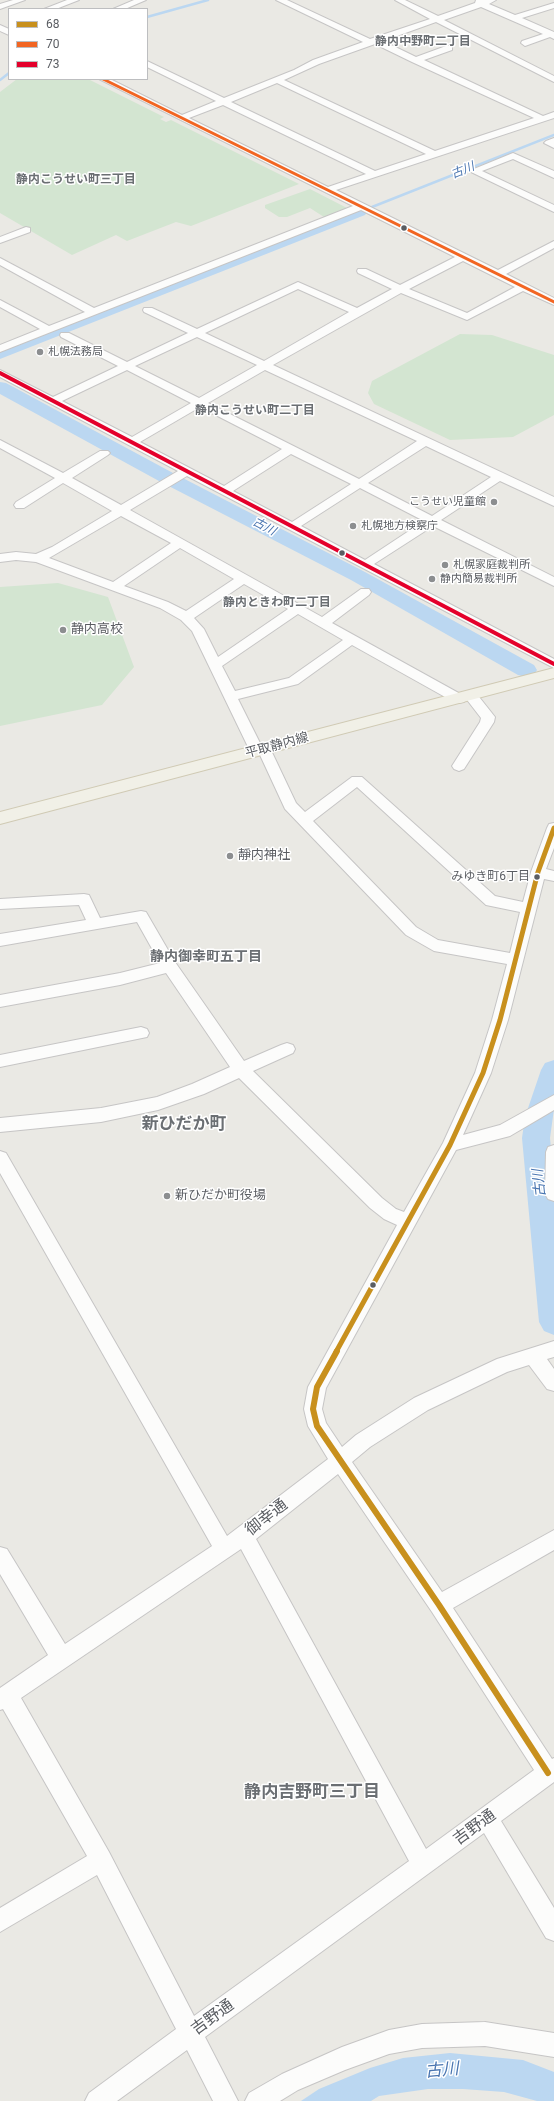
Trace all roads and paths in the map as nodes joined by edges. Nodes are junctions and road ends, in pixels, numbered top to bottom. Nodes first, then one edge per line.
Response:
1 (20, 0) edge
2 (74, 0) edge
3 (142, 0) edge
4 (280, 0) edge
5 (400, 0) edge
6 (492, 0) edge
7 (478, 2) edge
8 (554, 5) edge
9 (0, 7) edge
10 (51, 8) edge
11 (120, 8) edge
12 (515, 18) junction
13 (436, 19) junction
14 (552, 34) edge
15 (372, 41) junction
16 (525, 43) dead end
17 (449, 48) dead end
18 (414, 60) junction
19 (148, 64) edge
20 (554, 79) edge
21 (105, 80) edge
22 (277, 80) junction
23 (224, 101) junction
24 (554, 115) edge
25 (182, 118) junction
26 (543, 119) junction
27 (554, 141) edge
28 (554, 145) edge
29 (436, 155) junction
30 (375, 175) junction
31 (554, 175) edge
32 (328, 190) junction
33 (360, 207) junction
34 (554, 209) edge
35 (26, 230) dead end
36 (0, 240) edge
37 (554, 244) edge
38 (462, 257) junction
39 (0, 261) edge
40 (362, 271) dead end
41 (498, 274) junction
42 (523, 287) junction
43 (400, 289) junction
44 (554, 302) edge
45 (0, 303) edge
46 (148, 310) dead end
47 (93, 312) junction
48 (357, 312) junction
49 (49, 330) junction
50 (197, 332) junction
51 (65, 335) dead end
52 (0, 349) edge
53 (126, 365) junction
54 (267, 365) junction
55 (0, 373) edge
56 (53, 401) junction
57 (201, 403) junction
58 (425, 441) junction
59 (132, 442) junction
60 (0, 443) edge
61 (292, 448) junction
62 (104, 454) dead end
63 (500, 476) junction
64 (178, 477) junction
65 (64, 478) junction
66 (360, 484) junction
67 (224, 491) junction
68 (554, 502) edge
69 (20, 504) dead end
70 (121, 510) junction
71 (434, 520) junction
72 (292, 527) junction
73 (180, 543) junction
74 (0, 546) edge
75 (16, 556) junction
76 (0, 558) edge
77 (38, 558) junction
78 (365, 566) junction
79 (243, 579) junction
80 (554, 582) edge
81 (113, 587) junction
82 (365, 592) dead end
83 (298, 609) junction
84 (186, 617) junction
85 (323, 623) junction
86 (352, 639) junction
87 (216, 664) junction
88 (554, 664) edge
89 (554, 673) edge
90 (230, 696) junction
91 (465, 697) junction
92 (260, 750) junction
93 (459, 766) dead end
94 (0, 818) edge
95 (304, 820) junction
96 (554, 828) edge
97 (538, 872) junction
98 (554, 876) edge
99 (0, 904) edge
100 (528, 908) junction
101 (95, 924) junction
102 (0, 940) edge
103 (516, 960) junction
104 (170, 966) junction
105 (0, 1001) edge
106 (141, 1033) dead end
107 (287, 1049) dead end
108 (0, 1061) edge
109 (242, 1070) junction
110 (553, 1103) edge
111 (0, 1125) edge
112 (450, 1145) junction
113 (554, 1152) edge
114 (0, 1158) edge
115 (554, 1194) edge
116 (409, 1222) junction
117 (543, 1352) edge
118 (554, 1383) edge
119 (340, 1461) junction
120 (244, 1536) junction
121 (554, 1539) edge
122 (224, 1550) junction
123 (0, 1556) edge
124 (440, 1605) junction
125 (62, 1659) junction
126 (4, 1698) edge
127 (551, 1771) edge
128 (487, 1819) junction
129 (101, 1860) junction
130 (424, 1865) junction
131 (0, 1921) edge
132 (554, 1930) edge
133 (192, 2033) junction
134 (554, 2045) edge
135 (97, 2101) edge
136 (226, 2101) edge
137 (257, 2101) edge

1 - 9 street
2 - 10 street
3 - 11 street
4 - 15 street
5 - 13 street
6 - 7 street
7 - 12 street
7 - 13 street
8 - 12 street
12 - 14 street
13 - 15 street
13 - 20 street
14 - 16 street
15 - 18 street
15 - 22 street
17 - 18 street
18 - 26 street
19 - 23 street
21 - 25 street
22 - 23 street
22 - 29 street
23 - 25 street
23 - 30 street
24 - 26 street
25 - 32 street
26 - 29 street
27 - 28 street
29 - 30 street
30 - 32 street
31 - 34 street
32 - 33 street
33 - 38 street
33 - 47 street
35 - 36 street
37 - 41 street
38 - 41 street
38 - 43 street
39 - 47 street
40 - 43 street
41 - 42 street
42 - 43 street
42 - 44 street
43 - 48 street
45 - 49 street
46 - 50 street
47 - 49 street
48 - 50 street
48 - 54 street
49 - 52 street
50 - 53 street
50 - 54 street
51 - 53 street
53 - 56 street
53 - 57 street
54 - 57 street
54 - 58 street
55 - 56 street
56 - 59 street
57 - 59 street
57 - 61 street
58 - 63 street
58 - 66 street
59 - 64 street
60 - 65 street
61 - 66 street
61 - 67 street
62 - 65 street
63 - 68 street
63 - 71 street
64 - 67 street
64 - 70 street
65 - 69 street
65 - 70 street
66 - 71 street
66 - 72 street
67 - 72 street
70 - 73 street
70 - 77 street
71 - 78 street
71 - 80 street
72 - 78 street
73 - 79 street
73 - 81 street
74 - 75 street
75 - 76 street
75 - 77 street
77 - 81 street
78 - 88 street
79 - 83 street
79 - 84 street
81 - 84 street
82 - 85 street
83 - 85 street
83 - 87 street
84 - 87 street
85 - 86 street
86 - 90 street
86 - 91 street
87 - 90 street
89 - 91 main road, 平取静内線
90 - 92 street
91 - 92 main road, 平取静内線
91 - 93 street
92 - 94 main road, 平取静内線
92 - 95 street
95 - 100 street
95 - 103 street
96 - 97 street, 吉野通
97 - 98 street
97 - 100 street, 吉野通
99 - 101 street
100 - 103 street, 吉野通
101 - 102 street
101 - 104 street
103 - 112 street, 吉野通
104 - 105 street
104 - 109 street
106 - 108 street
107 - 109 street
109 - 111 street
109 - 116 street
110 - 112 street
112 - 116 street, 吉野通
113 - 115 street
114 - 122 street
116 - 119 street, 吉野通
117 - 118 street
117 - 119 street, 御幸通
119 - 120 street, 御幸通
119 - 124 street, 吉野通
120 - 122 street, 御幸通
120 - 130 street
121 - 124 street
122 - 125 street, 御幸通
123 - 125 street
124 - 127 street, 吉野通
125 - 126 street, 御幸通
126 - 129 street
127 - 128 street, 吉野通
128 - 130 street, 吉野通
128 - 132 street
129 - 131 street
129 - 133 street
130 - 133 street, 吉野通
133 - 135 street, 吉野通
133 - 136 street
134 - 137 street

